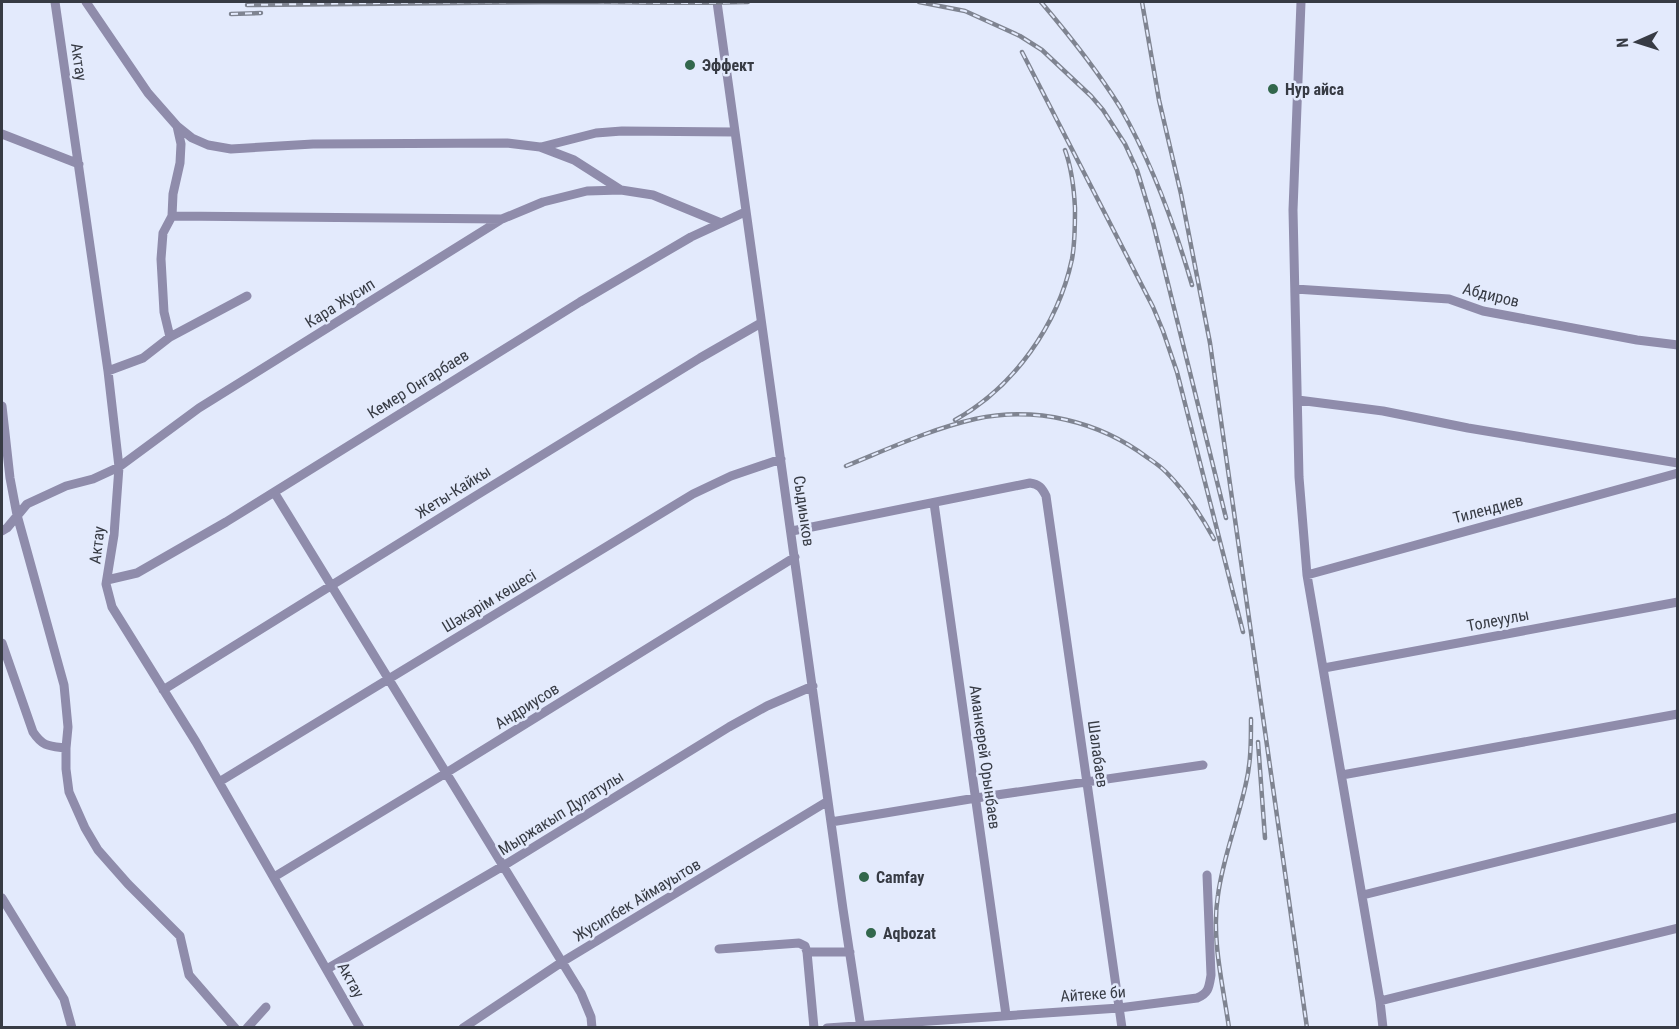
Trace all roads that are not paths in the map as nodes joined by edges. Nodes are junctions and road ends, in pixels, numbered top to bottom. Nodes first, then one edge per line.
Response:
1 (55, 2) edge
2 (86, 2) edge
3 (717, 2) edge
4 (1301, 2) edge
5 (177, 126) junction
6 (734, 132) junction
7 (2, 134) edge
8 (540, 147) junction
9 (79, 164) junction
10 (621, 190) junction
11 (745, 212) junction
12 (172, 216) junction
13 (502, 219) junction
14 (721, 223) junction
15 (1295, 289) junction
16 (247, 296) dead end
17 (761, 323) junction
18 (170, 337) junction
19 (1677, 345) edge
20 (108, 371) junction
21 (1298, 400) junction
22 (2, 406) edge
23 (781, 459) junction
24 (1677, 463) edge
25 (119, 467) junction
26 (1677, 473) edge
27 (274, 492) junction
28 (934, 503) junction
29 (17, 515) junction
30 (2, 531) edge
31 (792, 531) junction
32 (795, 557) junction
33 (1307, 574) junction
34 (107, 580) junction
35 (331, 586) junction
36 (1677, 602) edge
37 (2, 643) edge
38 (1324, 668) junction
39 (389, 680) junction
40 (813, 686) junction
41 (163, 690) junction
42 (1677, 714) edge
43 (66, 748) junction
44 (1203, 765) dead end
45 (446, 773) junction
46 (1342, 775) junction
47 (1086, 781) junction
48 (219, 782) junction
49 (975, 798) junction
50 (828, 801) junction
51 (1677, 818) edge
52 (831, 822) junction
53 (503, 866) junction
54 (1207, 874) dead end
55 (274, 877) junction
56 (1363, 895) junction
57 (2, 898) edge
58 (1677, 928) edge
59 (719, 949) dead end
60 (807, 952) junction
61 (850, 952) junction
62 (562, 962) junction
63 (327, 969) junction
64 (1380, 1001) junction
65 (266, 1007) dead end
66 (1119, 1008) junction
67 (1006, 1015) junction
68 (861, 1026) edge
69 (72, 1028) edge
70 (235, 1028) edge
71 (247, 1028) edge
72 (360, 1028) edge
73 (463, 1028) edge
74 (592, 1028) edge
75 (814, 1028) edge
76 (827, 1028) edge
77 (1122, 1028) edge
78 (1383, 1028) edge

1 - 9 street, Актау
2 - 5 street
3 - 6 street, Сыдиыков
4 - 15 street
5 - 8 street
5 - 12 street
6 - 8 street
6 - 11 street, Сыдиыков
7 - 9 street
8 - 10 street
9 - 20 street, Актау
10 - 13 street, Кара Жусип
10 - 14 street, Кара Жусип
11 - 14 street, Кемер Онгарбаев
11 - 17 street, Сыдиыков
12 - 13 street
12 - 18 street
13 - 25 street, Кара Жусип
14 - 27 street, Кемер Онгарбаев
15 - 19 street, Абдиров
15 - 21 street
16 - 18 street
17 - 23 street, Сыдиыков
17 - 35 street, Жеты-Кайкы
18 - 20 street
20 - 25 street, Актау
21 - 24 street
21 - 33 street
22 - 29 street
23 - 31 street, Сыдиыков
23 - 39 street, Шәкәрім көшесі
25 - 29 street, Кара Жусип
25 - 34 street, Актау
26 - 33 street, Тилендиев
27 - 34 street, Кемер Онгарбаев
27 - 35 street
28 - 31 street
28 - 47 street, Шалабаев
28 - 49 street, Аманкерей Орынбаев
29 - 30 street, Кара Жусип
29 - 43 street
31 - 32 street, Сыдиыков
32 - 40 street, Сыдиыков
32 - 45 street, Андриусов
33 - 38 street
34 - 41 street, Актау
35 - 39 street
35 - 41 street, Жеты-Кайкы
36 - 38 street, Толеуулы
37 - 43 street
38 - 46 street
39 - 45 street
39 - 48 street, Шәкәрім көшесі
40 - 50 street, Сыдиыков
40 - 53 street, Мыржакып Дулатулы
41 - 48 street, Актау
42 - 46 street
43 - 70 street
44 - 47 street
45 - 53 street
45 - 55 street, Андриусов
46 - 56 street
47 - 49 street
47 - 66 street, Шалабаев
48 - 55 street, Актау
49 - 52 street
49 - 67 street, Аманкерей Орынбаев
50 - 52 street, Сыдиыков
50 - 62 street, Жусипбек Аймауытов
51 - 56 street
52 - 61 street, Сыдиыков
53 - 62 street
53 - 63 street, Мыржакып Дулатулы
54 - 66 street, Айтеке би
55 - 63 street, Актау
56 - 64 street
57 - 69 street
58 - 64 street
59 - 60 street
60 - 61 street
60 - 75 street
61 - 68 street, Сыдиыков
62 - 73 street, Жусипбек Аймауытов
62 - 74 street
63 - 72 street, Актау
64 - 78 street
65 - 71 street
66 - 67 street, Айтеке би
66 - 77 street, Шалабаев
67 - 68 street, Айтеке би
68 - 76 street, Айтеке би

